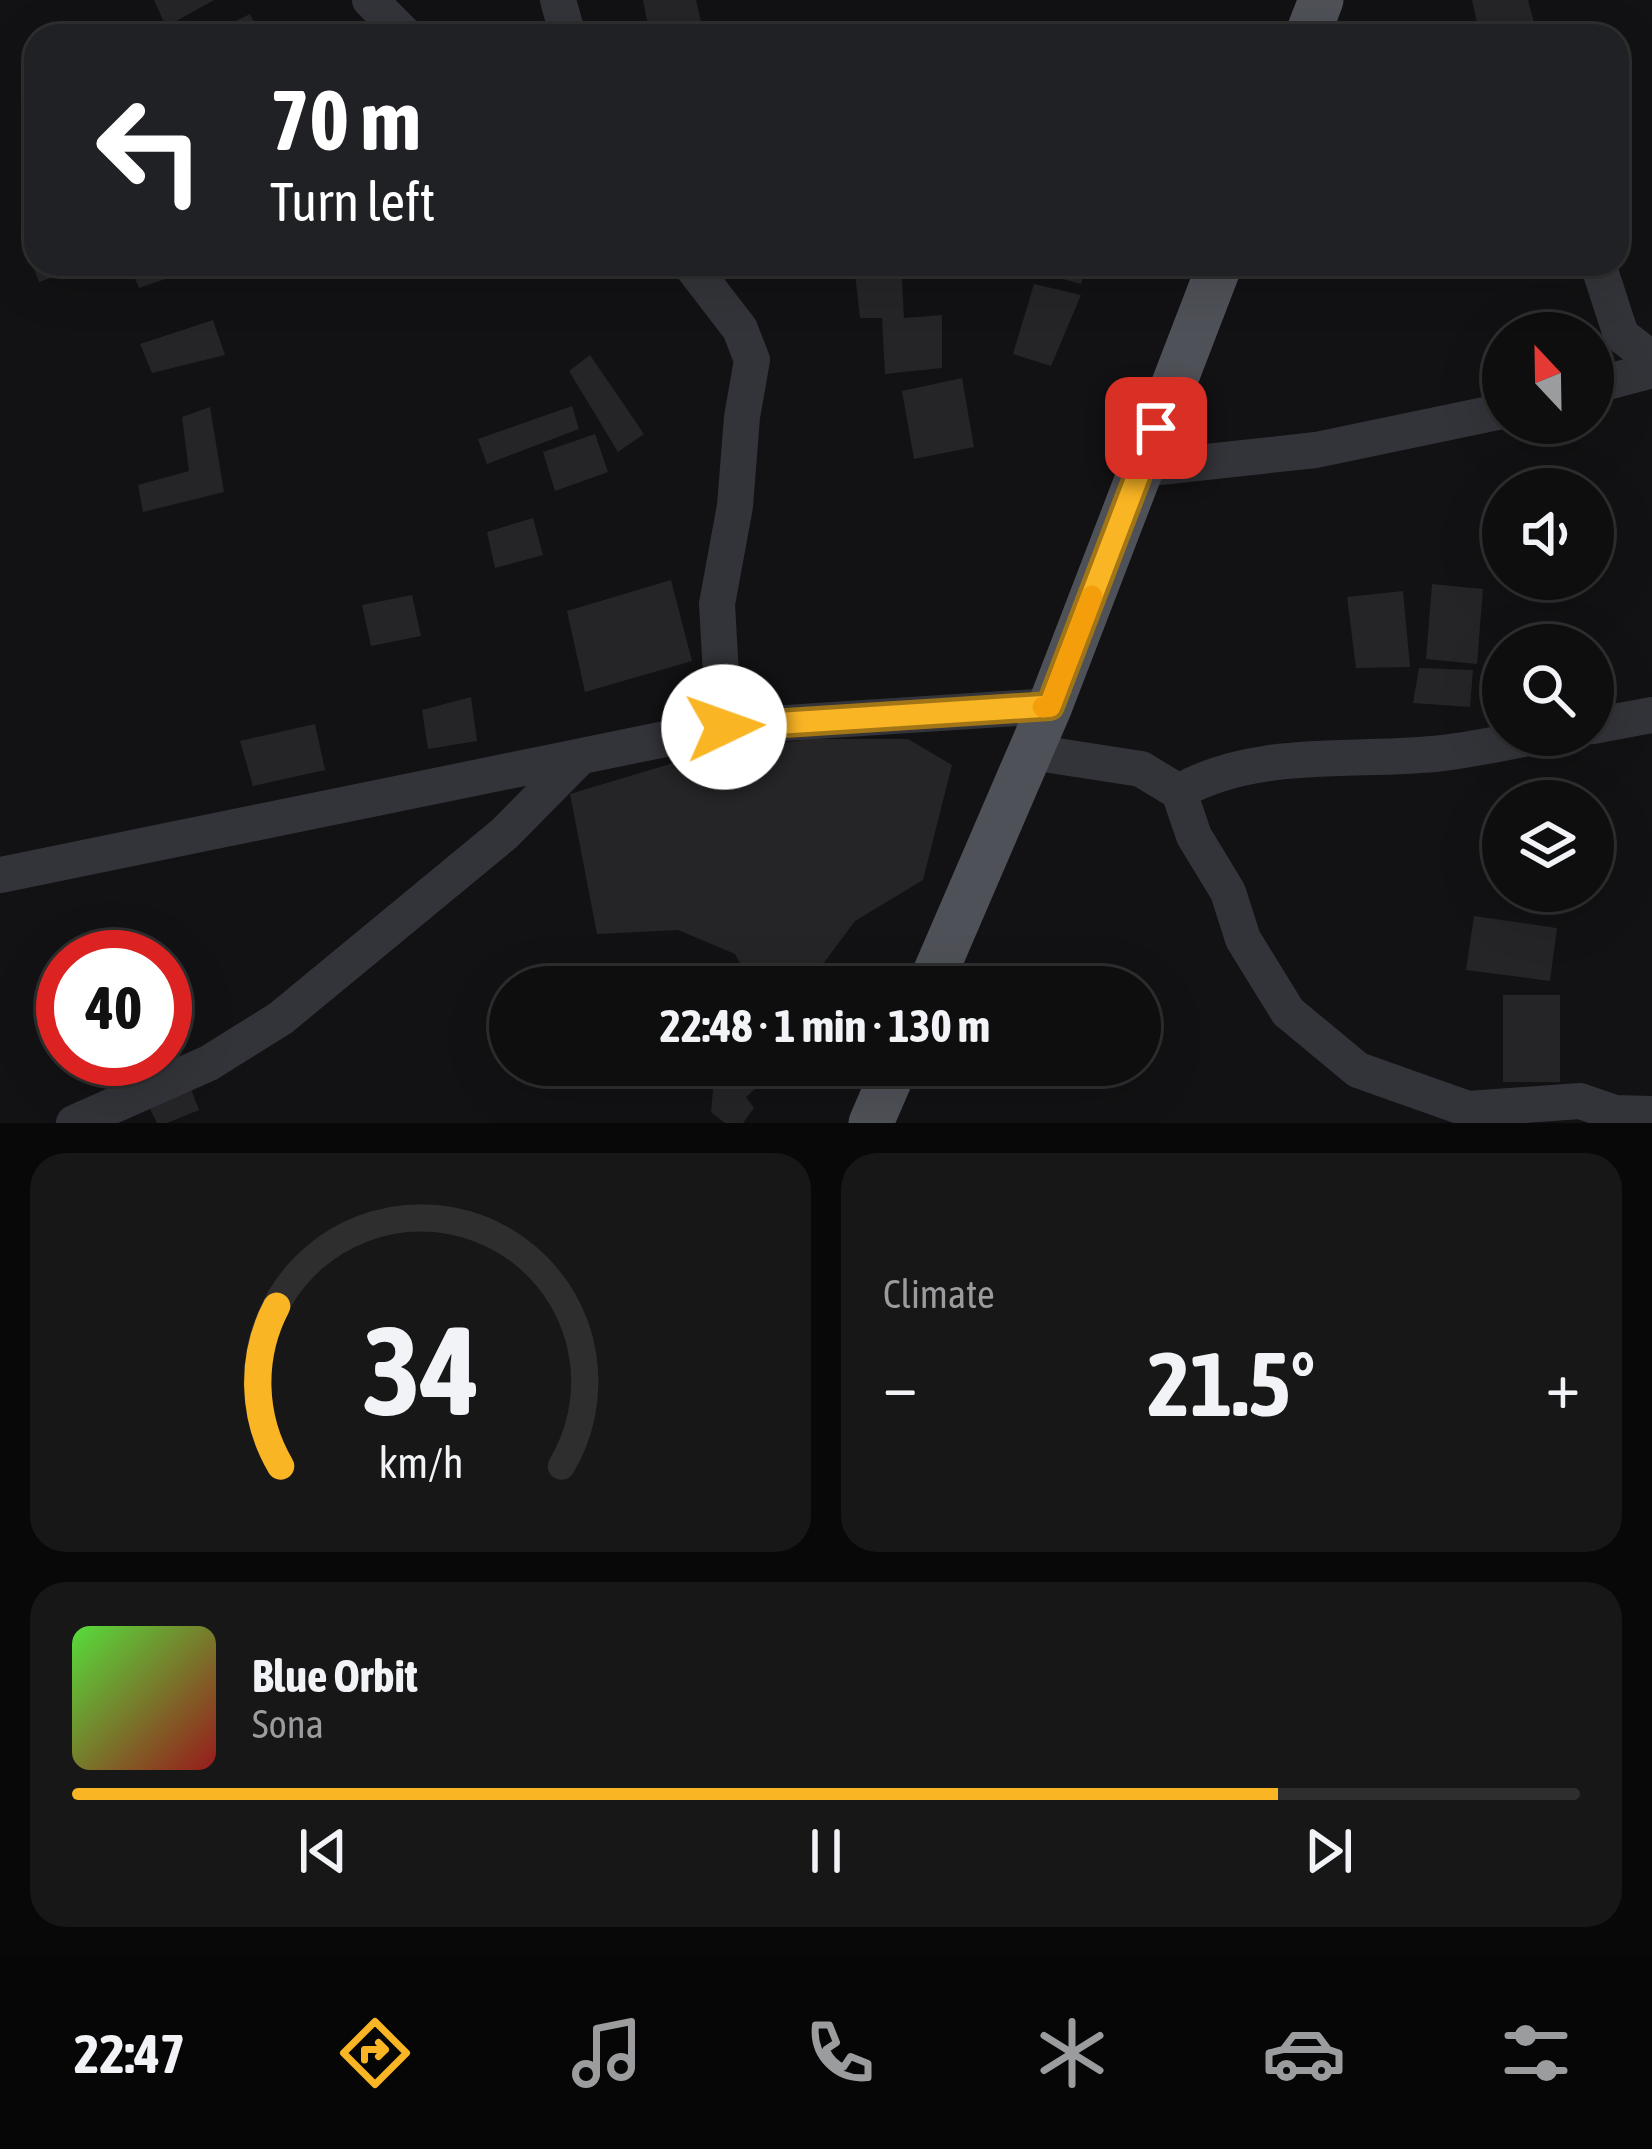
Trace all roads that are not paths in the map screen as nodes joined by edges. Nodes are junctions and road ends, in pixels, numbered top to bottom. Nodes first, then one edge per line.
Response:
1 (370, 0) edge
2 (394, 24) edge
3 (699, 276) edge
4 (1215, 276) edge
5 (1602, 276) edge
6 (1652, 359) edge
7 (1652, 370) edge
8 (1614, 380) edge
9 (1482, 415) edge
10 (1141, 469) junction
11 (1050, 706) junction
12 (1652, 715) edge
13 (1614, 722) edge
14 (724, 727) junction
15 (1482, 746) edge
16 (1031, 752) junction
17 (580, 757) junction
18 (1179, 793) junction
19 (0, 875) edge
20 (938, 966) edge
21 (887, 1086) edge
22 (1652, 1114) edge
23 (74, 1123) edge
24 (871, 1123) edge

1 - 2 street
3 - 14 street
4 - 10 main road
5 - 6 street
7 - 8 street
9 - 10 street
10 - 11 main road
11 - 14 street
11 - 16 main road
12 - 13 street
14 - 17 street
15 - 18 street
16 - 18 street
16 - 20 main road
17 - 19 street
17 - 23 street
18 - 22 street
21 - 24 main road

